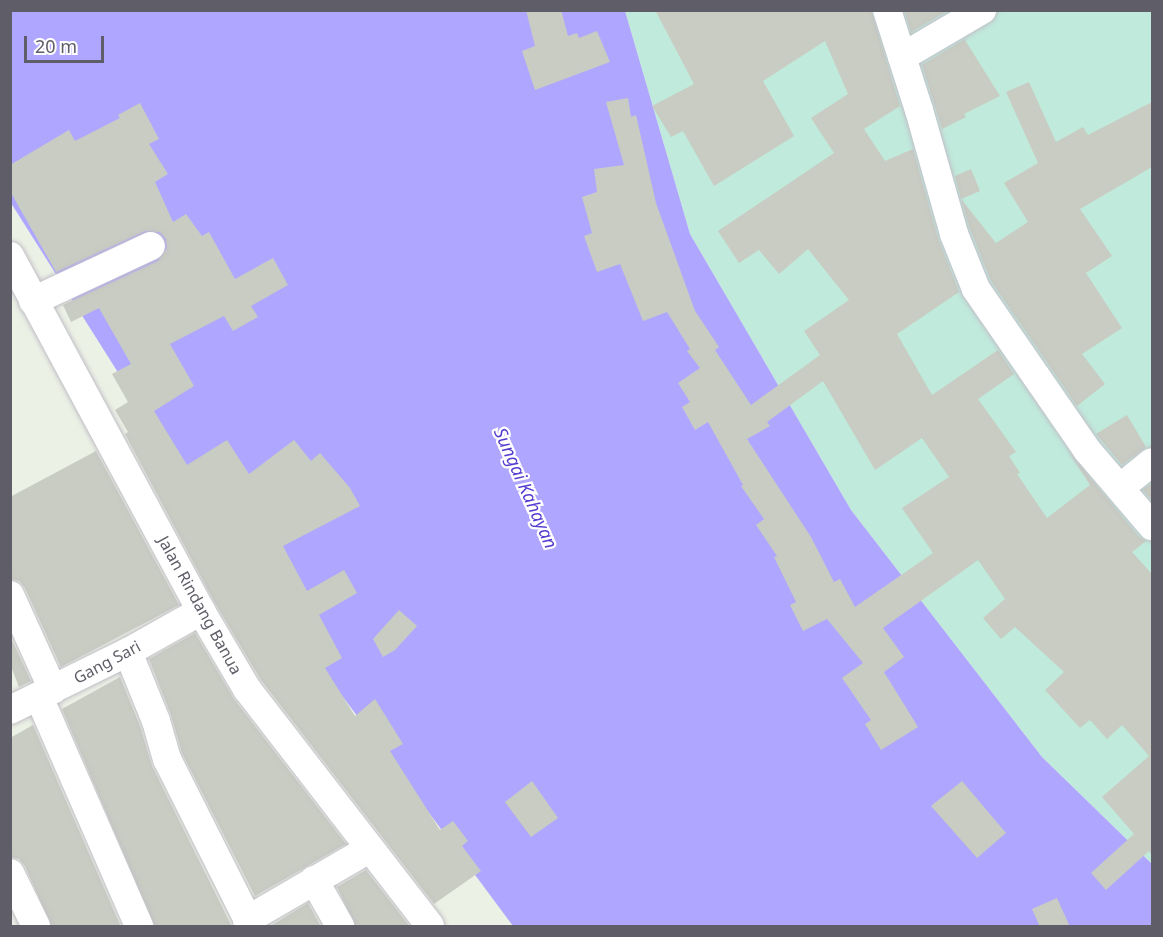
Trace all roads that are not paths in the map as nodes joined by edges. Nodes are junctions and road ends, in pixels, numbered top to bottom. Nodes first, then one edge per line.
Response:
1 (886, 10) edge
2 (982, 10) edge
3 (902, 57) junction
4 (151, 246) dead end
5 (10, 256) edge
6 (33, 301) junction
7 (1152, 462) edge
8 (1120, 489) junction
9 (1152, 526) edge
10 (10, 595) edge
11 (201, 610) junction
12 (128, 652) junction
13 (46, 693) junction
14 (10, 710) edge
15 (369, 849) junction
16 (10, 873) edge
17 (314, 880) junction
18 (249, 923) edge
19 (36, 927) edge
20 (139, 927) edge
21 (340, 927) edge
22 (430, 927) edge

1 - 3 street
2 - 3 street
3 - 8 street
4 - 6 street
5 - 6 street, Jalan Rindang Banua
6 - 11 street, Jalan Rindang Banua
7 - 8 street
8 - 9 street
10 - 13 street
11 - 12 street, Gang Sari
11 - 15 street, Jalan Rindang Banua
12 - 13 street, Gang Sari
12 - 18 street
13 - 14 street, Gang Sari
13 - 20 street
15 - 17 street
15 - 22 street, Jalan Rindang Banua
16 - 19 street
17 - 18 street
17 - 21 street

